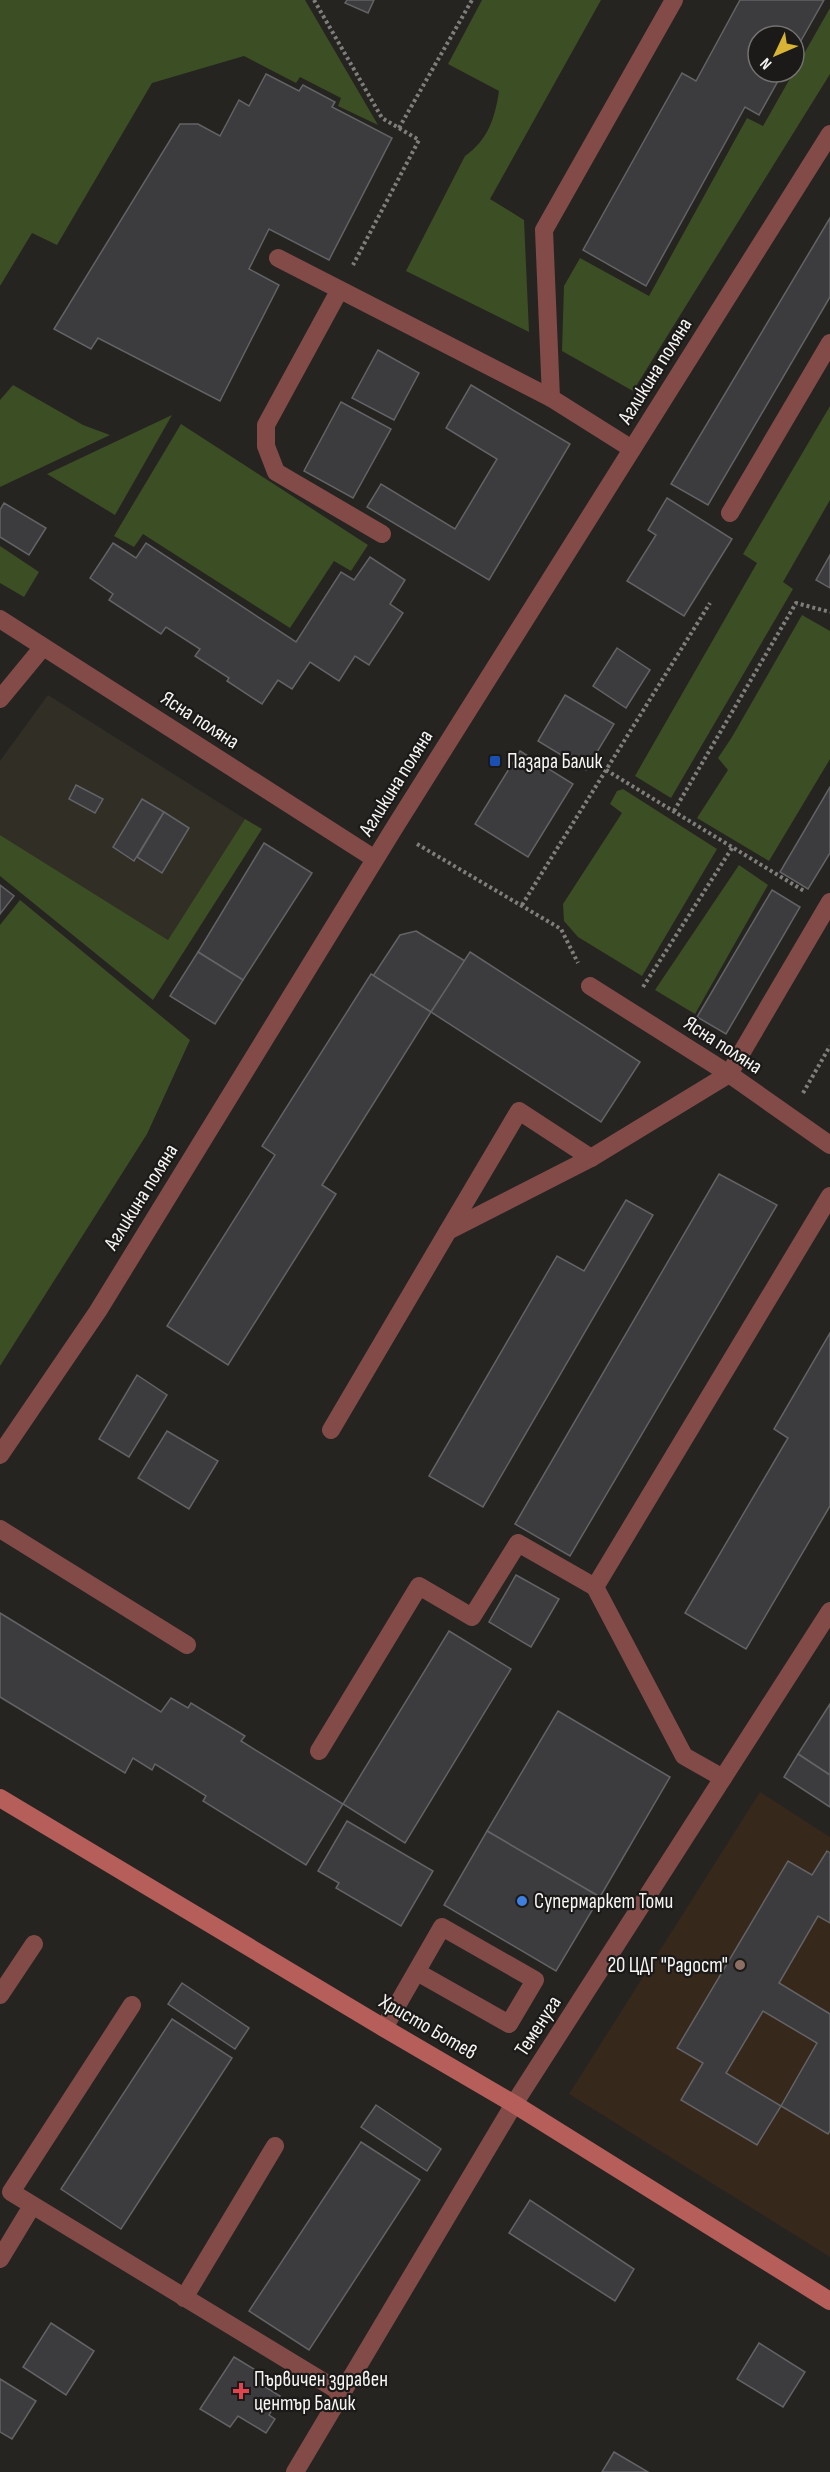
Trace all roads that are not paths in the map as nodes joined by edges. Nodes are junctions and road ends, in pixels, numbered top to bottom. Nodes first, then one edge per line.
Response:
1 (674, 0) edge
2 (830, 134) edge
3 (278, 258) dead end
4 (339, 291) junction
5 (830, 343) edge
6 (551, 398) junction
7 (633, 449) junction
8 (730, 513) dead end
9 (382, 534) dead end
10 (0, 619) edge
11 (43, 647) junction
12 (0, 699) edge
13 (375, 860) junction
14 (829, 904) edge
15 (590, 986) road end
16 (729, 1074) junction
17 (830, 1145) edge
18 (591, 1158) junction
19 (830, 1196) edge
20 (448, 1231) junction
21 (331, 1430) dead end
22 (0, 1455) edge
23 (0, 1529) edge
24 (595, 1587) junction
25 (830, 1611) edge
26 (187, 1645) dead end
27 (319, 1751) dead end
28 (723, 1778) junction
29 (0, 1797) edge
30 (34, 1944) dead end
31 (417, 1972) junction
32 (0, 1995) edge
33 (132, 2005) dead end
34 (384, 2028) junction
35 (514, 2104) junction
36 (275, 2146) dead end
37 (32, 2206) junction
38 (0, 2259) edge
39 (184, 2298) junction
40 (830, 2301) edge
41 (342, 2393) junction
42 (295, 2472) edge

1 - 6 street
2 - 7 street, Агликина поляна
3 - 4 street
4 - 6 street
4 - 9 street
5 - 8 street
6 - 7 street
7 - 13 street, Агликина поляна
10 - 11 street, Ясна поляна
11 - 12 street
11 - 13 street, Ясна поляна
13 - 22 street, Агликина поляна
14 - 16 street
15 - 16 street, Ясна поляна
16 - 17 street, Ясна поляна
16 - 18 street
18 - 20 street
18 - 20 street
19 - 24 street
20 - 21 street
23 - 26 street
24 - 27 street
24 - 28 street
25 - 28 street, Теменуга
28 - 35 street, Теменуга
29 - 34 street, Христо Ботев
30 - 32 street
31 - 31 street
31 - 34 street
33 - 37 street
34 - 35 street, Христо Ботев
35 - 40 street, Христо Ботев
35 - 41 street, Теменуга
36 - 39 street
37 - 38 street
37 - 39 street
39 - 41 street
41 - 42 street, Теменуга

